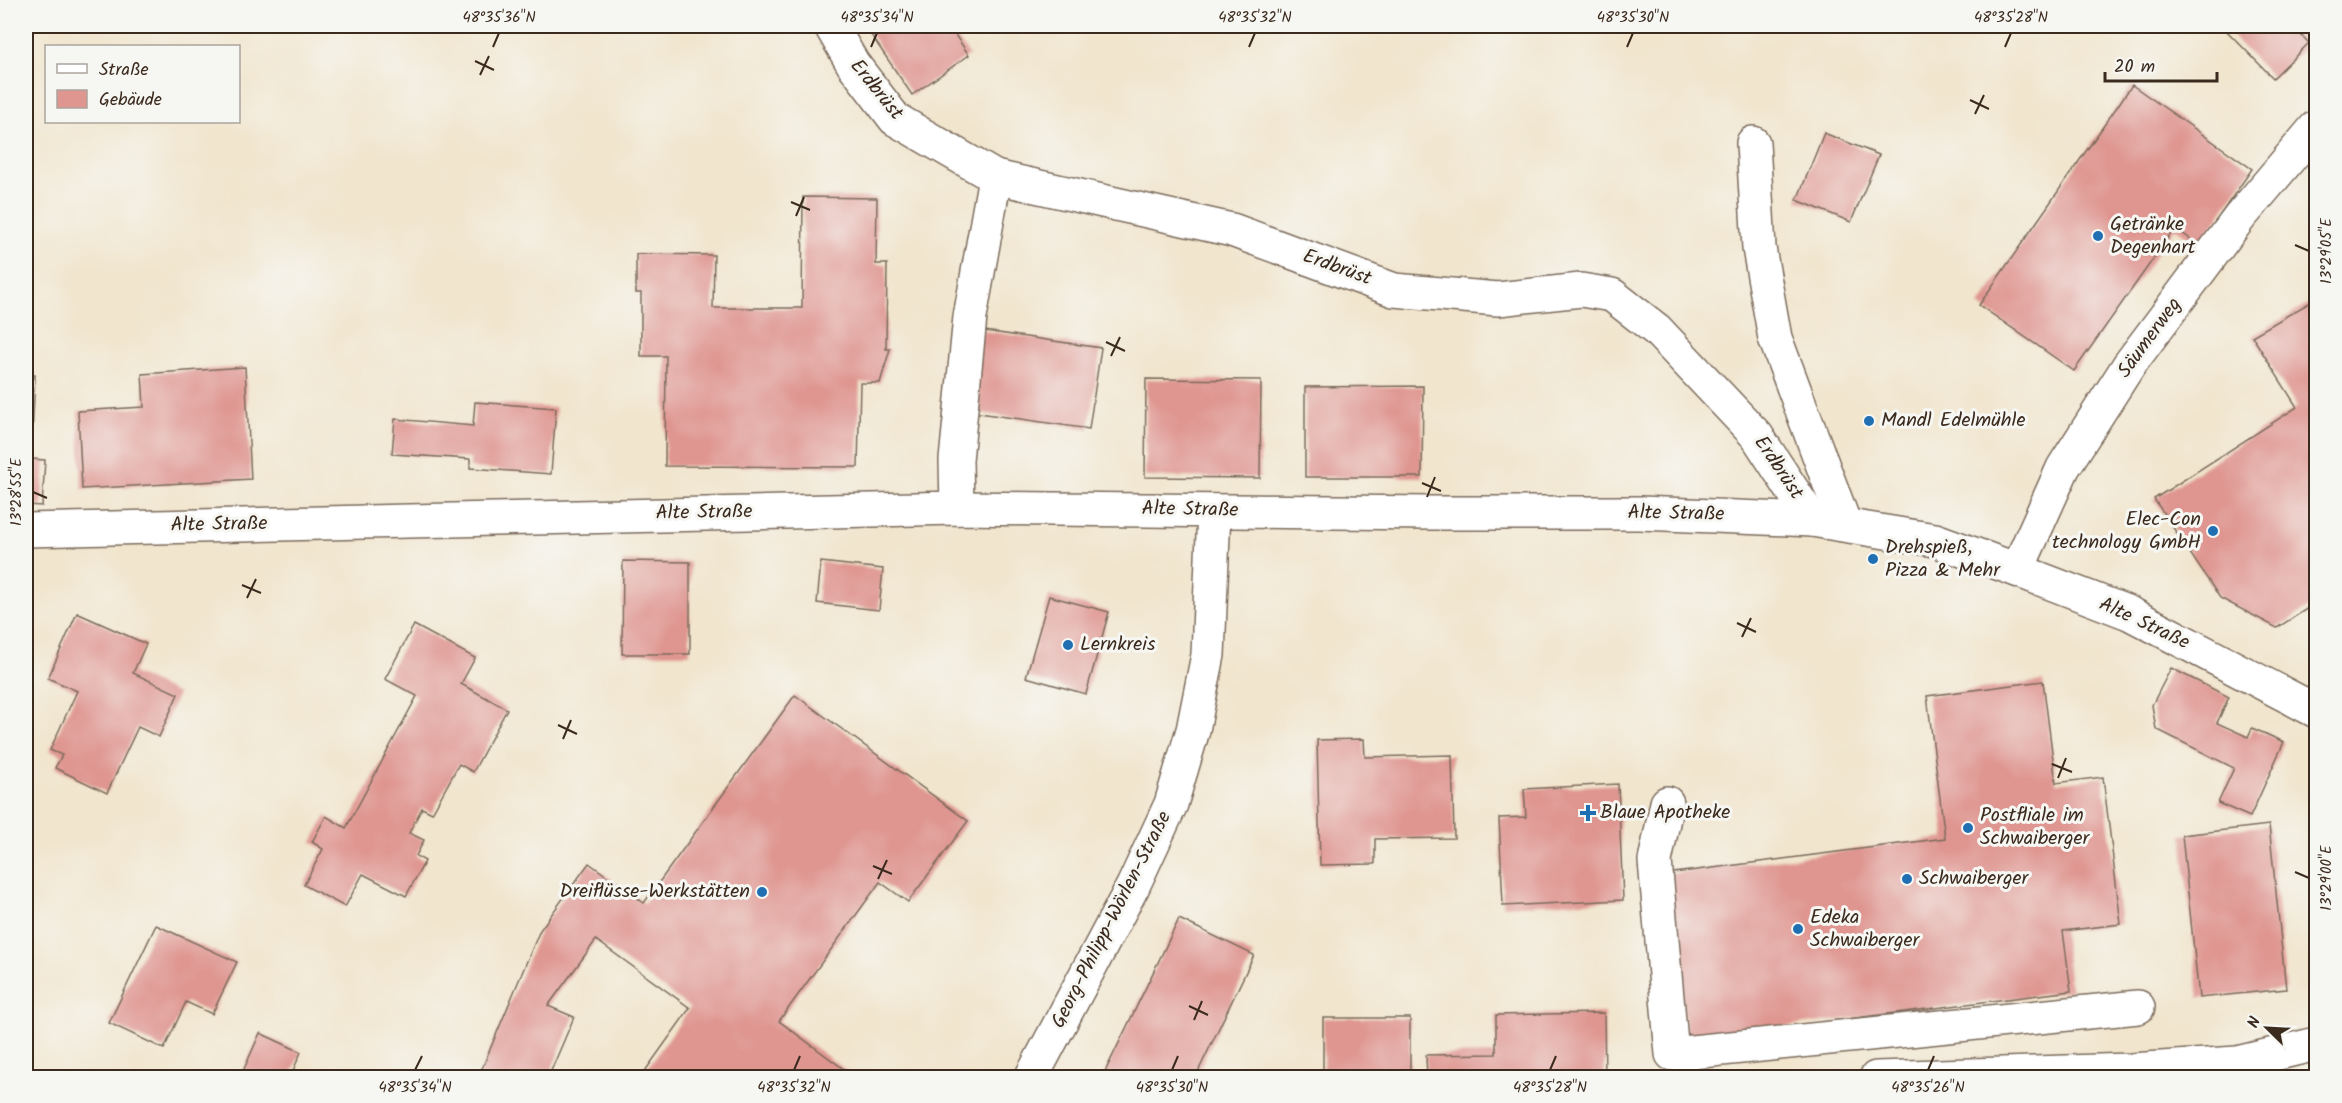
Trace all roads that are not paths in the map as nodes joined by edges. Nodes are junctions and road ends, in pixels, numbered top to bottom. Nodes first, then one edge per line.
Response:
1 (831, 26) edge
2 (2316, 127) edge
3 (1753, 143) dead end
4 (995, 177) junction
5 (957, 508) junction
6 (1214, 511) junction
7 (1812, 520) junction
8 (1845, 525) junction
9 (26, 530) edge
10 (2017, 570) junction
11 (2316, 711) edge
12 (1667, 803) dead end
13 (2138, 1007) dead end
14 (2316, 1044) edge
15 (1030, 1077) edge
16 (1876, 1077) edge

1 - 4 street, Erdbrüst
2 - 10 street, Säumerweg
3 - 8 street
4 - 5 street
4 - 7 street, Erdbrüst
5 - 6 street, Alte Straße
5 - 9 street, Alte Straße
6 - 7 street, Alte Straße
6 - 15 street, Georg-Philipp-Wörlen-Straße
7 - 8 street, Alte Straße
8 - 10 street, Alte Straße
10 - 11 street, Alte Straße
12 - 13 street
14 - 16 street

